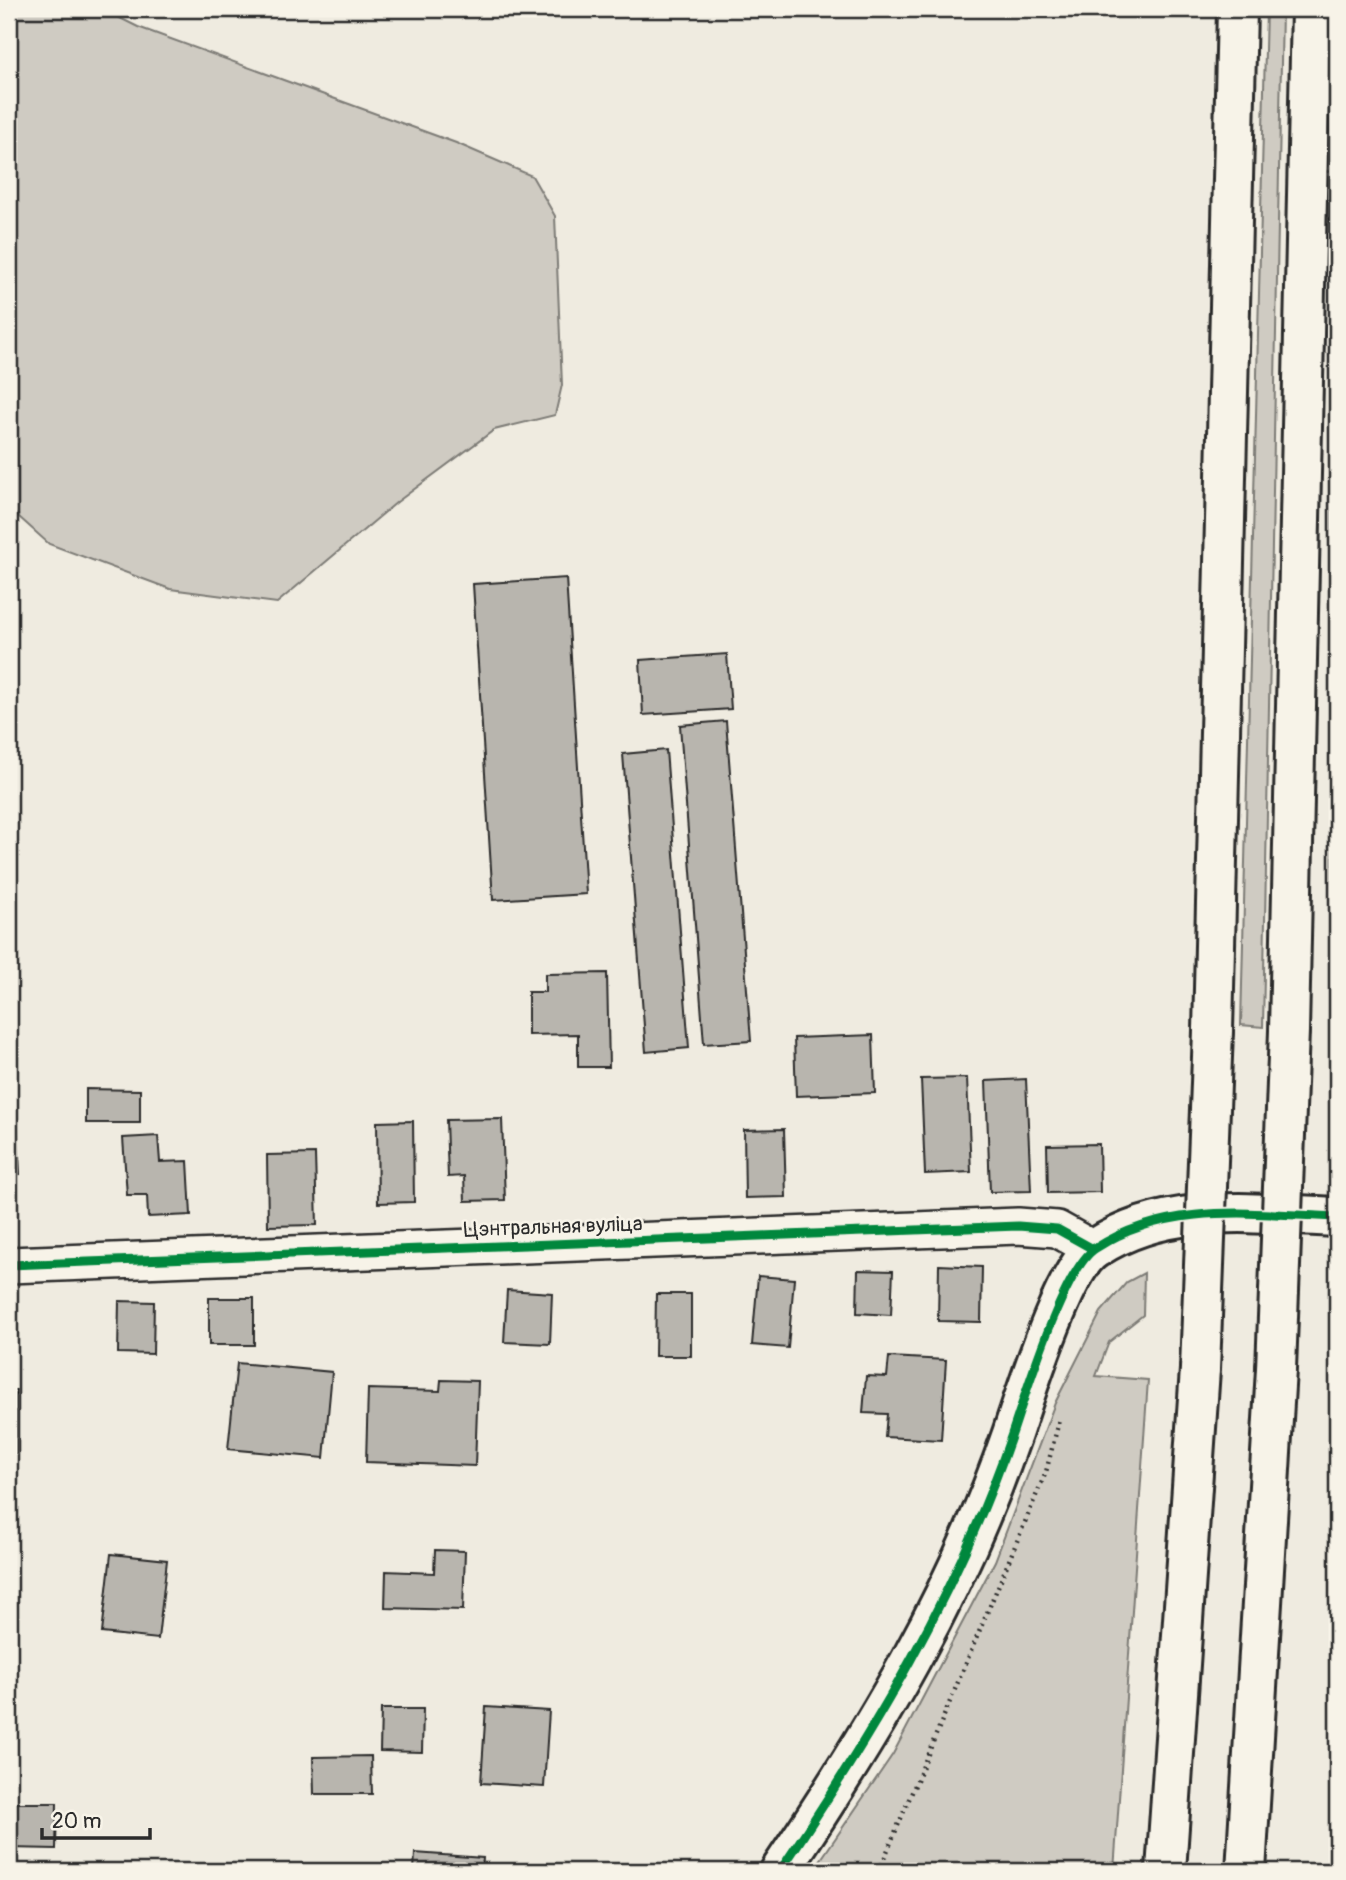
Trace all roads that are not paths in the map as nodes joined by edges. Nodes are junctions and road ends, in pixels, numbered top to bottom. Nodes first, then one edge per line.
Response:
1 (1237, 9) edge
2 (1311, 9) edge
3 (1337, 1217) edge
4 (1093, 1249) junction
5 (9, 1265) edge
6 (780, 1871) edge
7 (1166, 1871) edge
8 (1246, 1871) edge

1 - 7 main road, bridge
2 - 8 main road, bridge
3 - 4 main road
4 - 5 street, Цэнтральная вуліца
4 - 6 main road

